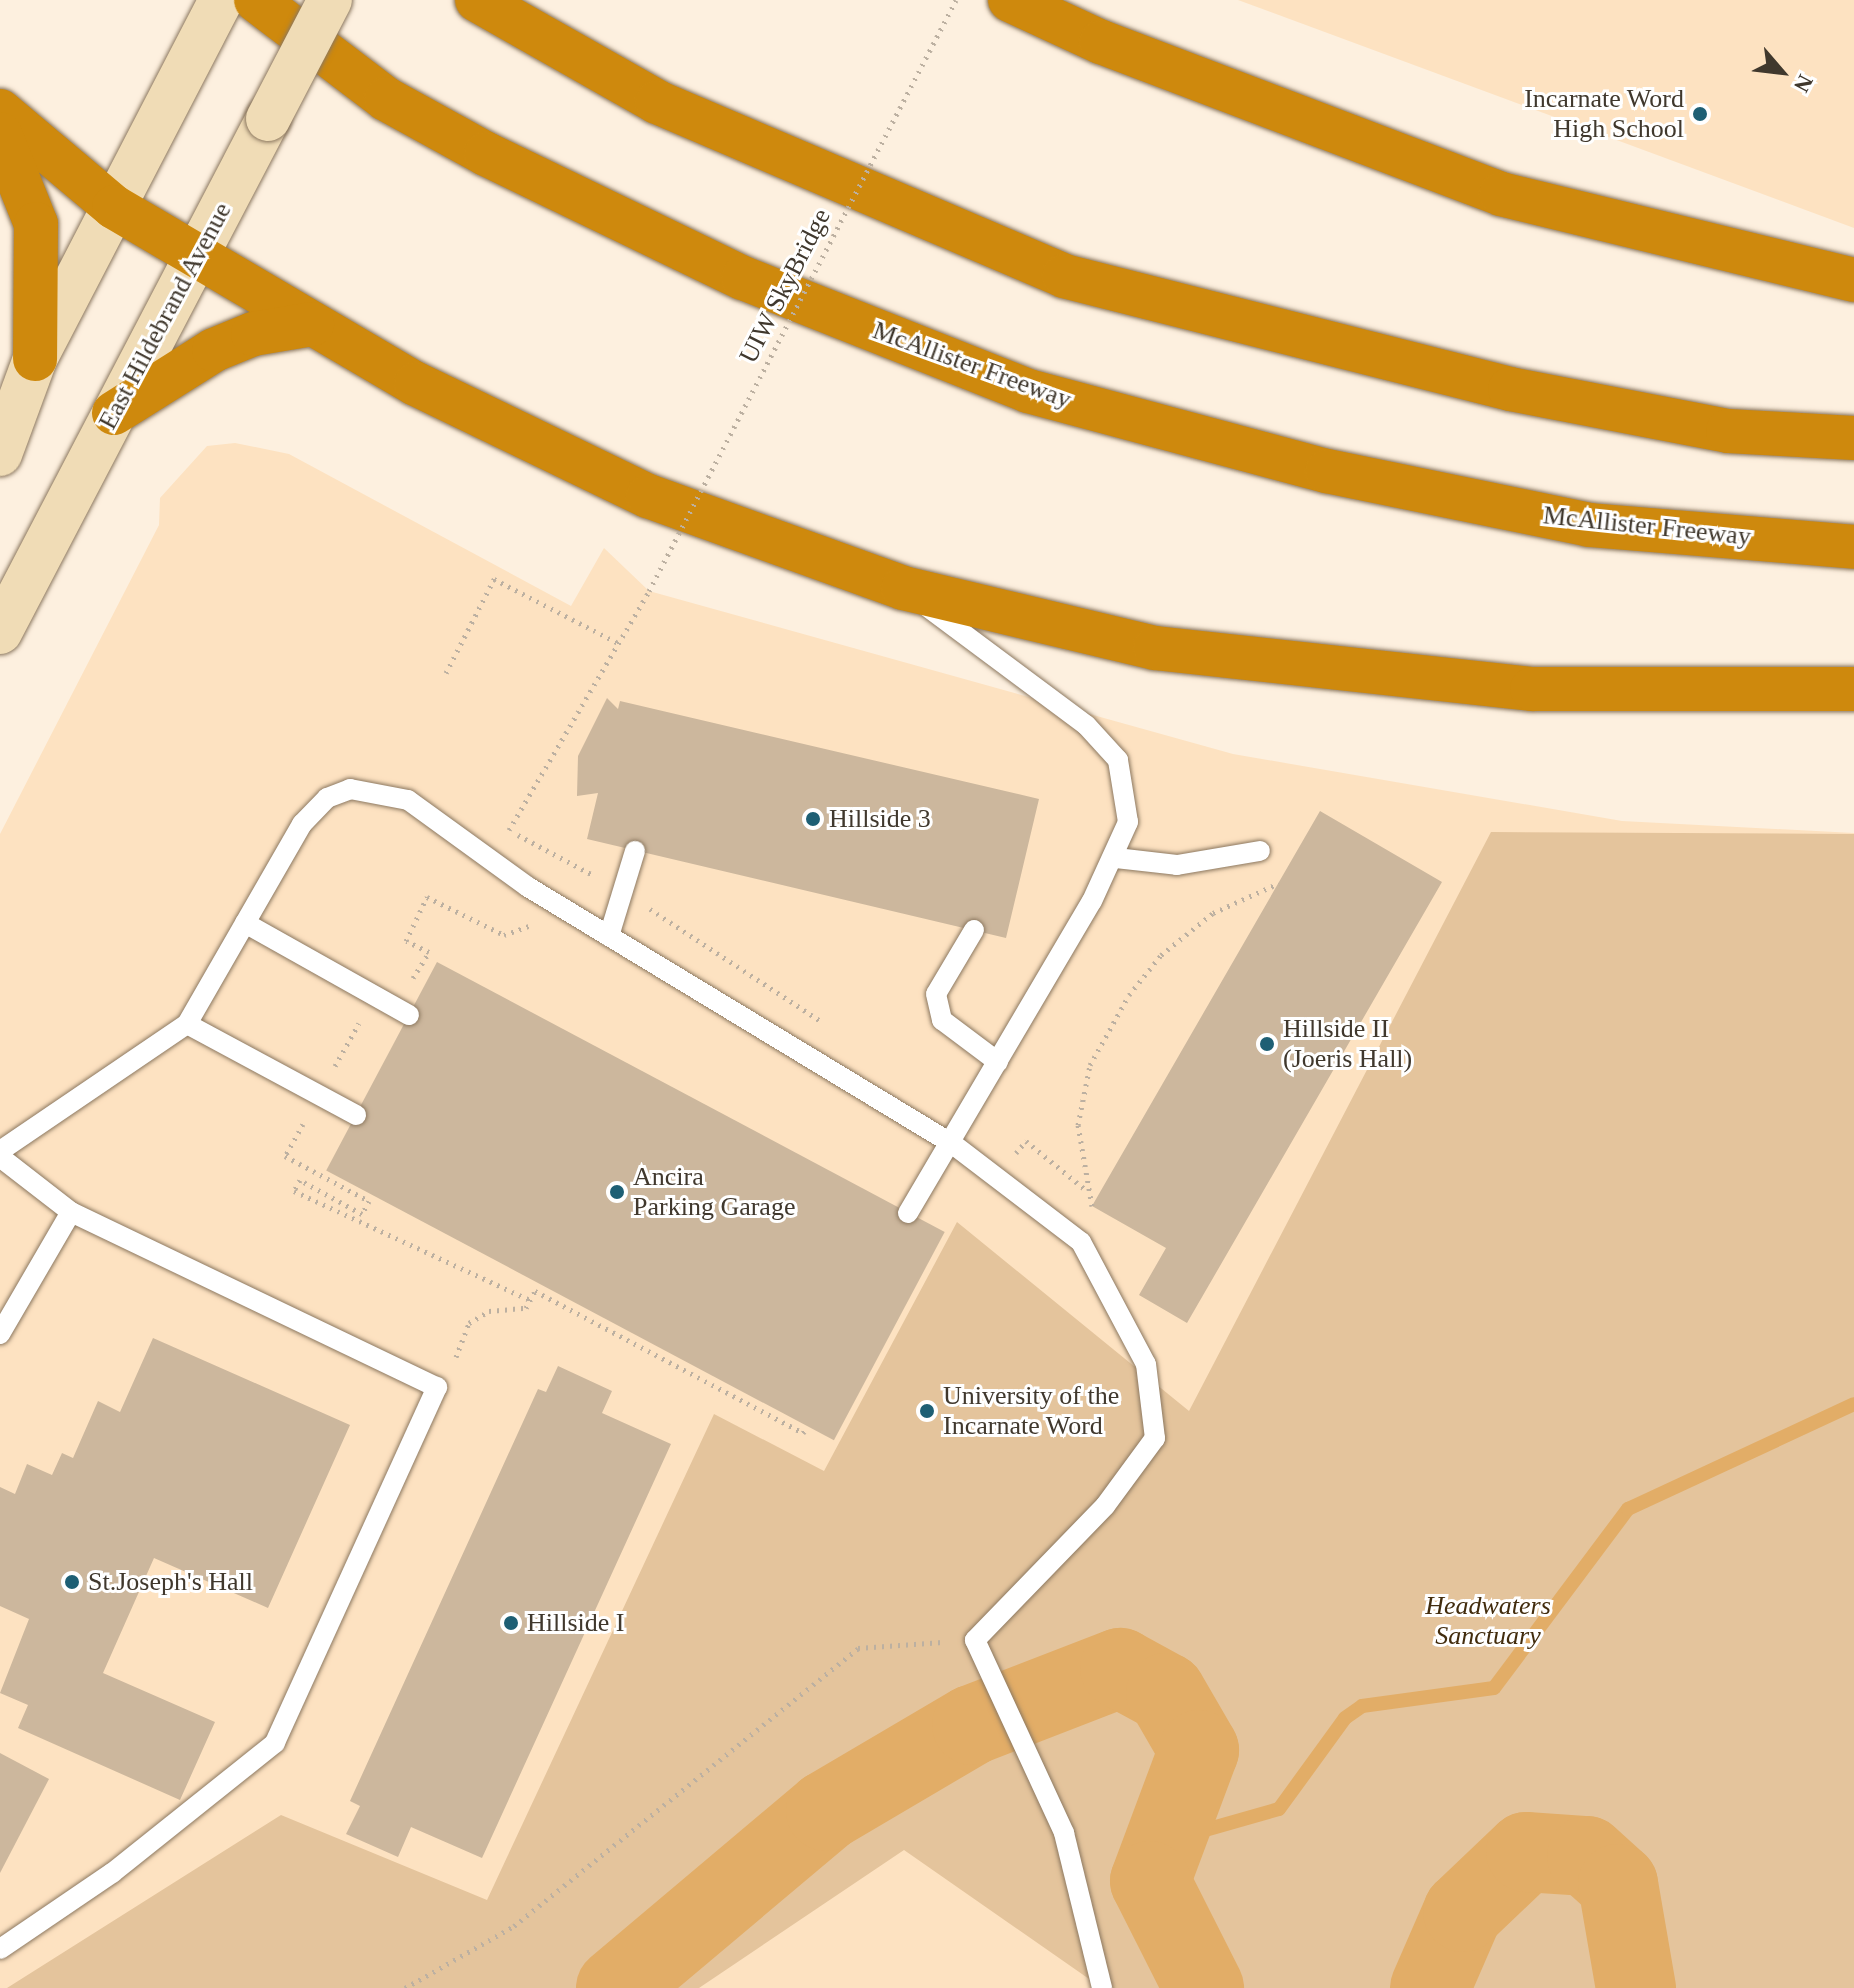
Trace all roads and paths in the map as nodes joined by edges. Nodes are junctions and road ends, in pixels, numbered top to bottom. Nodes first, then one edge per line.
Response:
1 (221, 0) edge
2 (256, 0) edge
3 (330, 0) edge
4 (477, 0) edge
5 (956, 0) edge
6 (1010, 0) edge
7 (0, 111) edge
8 (0, 134) edge
9 (114, 207) junction
10 (195, 257) junction
11 (1854, 280) edge
12 (312, 324) junction
13 (35, 359) junction
14 (114, 413) junction
15 (1854, 438) edge
16 (0, 454) edge
17 (1854, 547) edge
18 (903, 588) junction
19 (0, 632) edge
20 (621, 645) junction
21 (446, 673) dead end
22 (1854, 689) edge
23 (635, 851) dead end
24 (1260, 851) dead end
25 (1116, 858) junction
26 (1279, 883) dead end
27 (623, 891) junction
28 (544, 896) junction
29 (245, 923) junction
30 (974, 930) dead end
31 (609, 936) junction
32 (374, 995) junction
33 (409, 1015) dead end
34 (187, 1024) junction
35 (837, 1032) dead end
36 (998, 1062) junction
37 (319, 1095) junction
38 (356, 1115) dead end
39 (969, 1116) junction
40 (954, 1145) junction
41 (0, 1154) edge
42 (1087, 1191) junction
43 (1092, 1206) dead end
44 (71, 1212) junction
45 (908, 1213) dead end
46 (530, 1300) junction
47 (0, 1334) edge
48 (456, 1357) dead end
49 (807, 1427) dead end
50 (975, 1640) junction
51 (0, 1949) edge
52 (405, 1988) edge
53 (1102, 1988) edge

1 - 9 main road
2 - 17 highway, McAllister Freeway
3 - 10 main road, East Hildebrand Avenue, bridge
4 - 15 highway
5 - 20 path, UIW SkyBridge, bridge
6 - 11 highway
7 - 9 highway
8 - 13 highway
9 - 10 highway
9 - 13 main road
10 - 12 highway
10 - 14 main road, East Hildebrand Avenue
12 - 14 highway
12 - 18 highway
13 - 16 main road
14 - 19 main road, East Hildebrand Avenue
18 - 22 highway
18 - 25 lane
20 - 21 path
20 - 27 path, UIW SkyBridge
23 - 27 lane
24 - 25 lane
25 - 36 lane
26 - 42 path
27 - 31 lane
27 - 35 path
28 - 29 lane
28 - 31 lane
28 - 32 path
29 - 32 lane
29 - 34 lane
30 - 36 lane
31 - 40 lane
32 - 33 lane
32 - 37 path
34 - 37 lane
34 - 41 lane
36 - 39 lane
37 - 38 lane
37 - 46 path
39 - 40 lane
39 - 42 path
40 - 45 lane
40 - 50 lane
41 - 44 lane
42 - 43 path
44 - 47 lane
44 - 51 lane
46 - 48 path
46 - 49 path
50 - 52 path
50 - 53 lane

